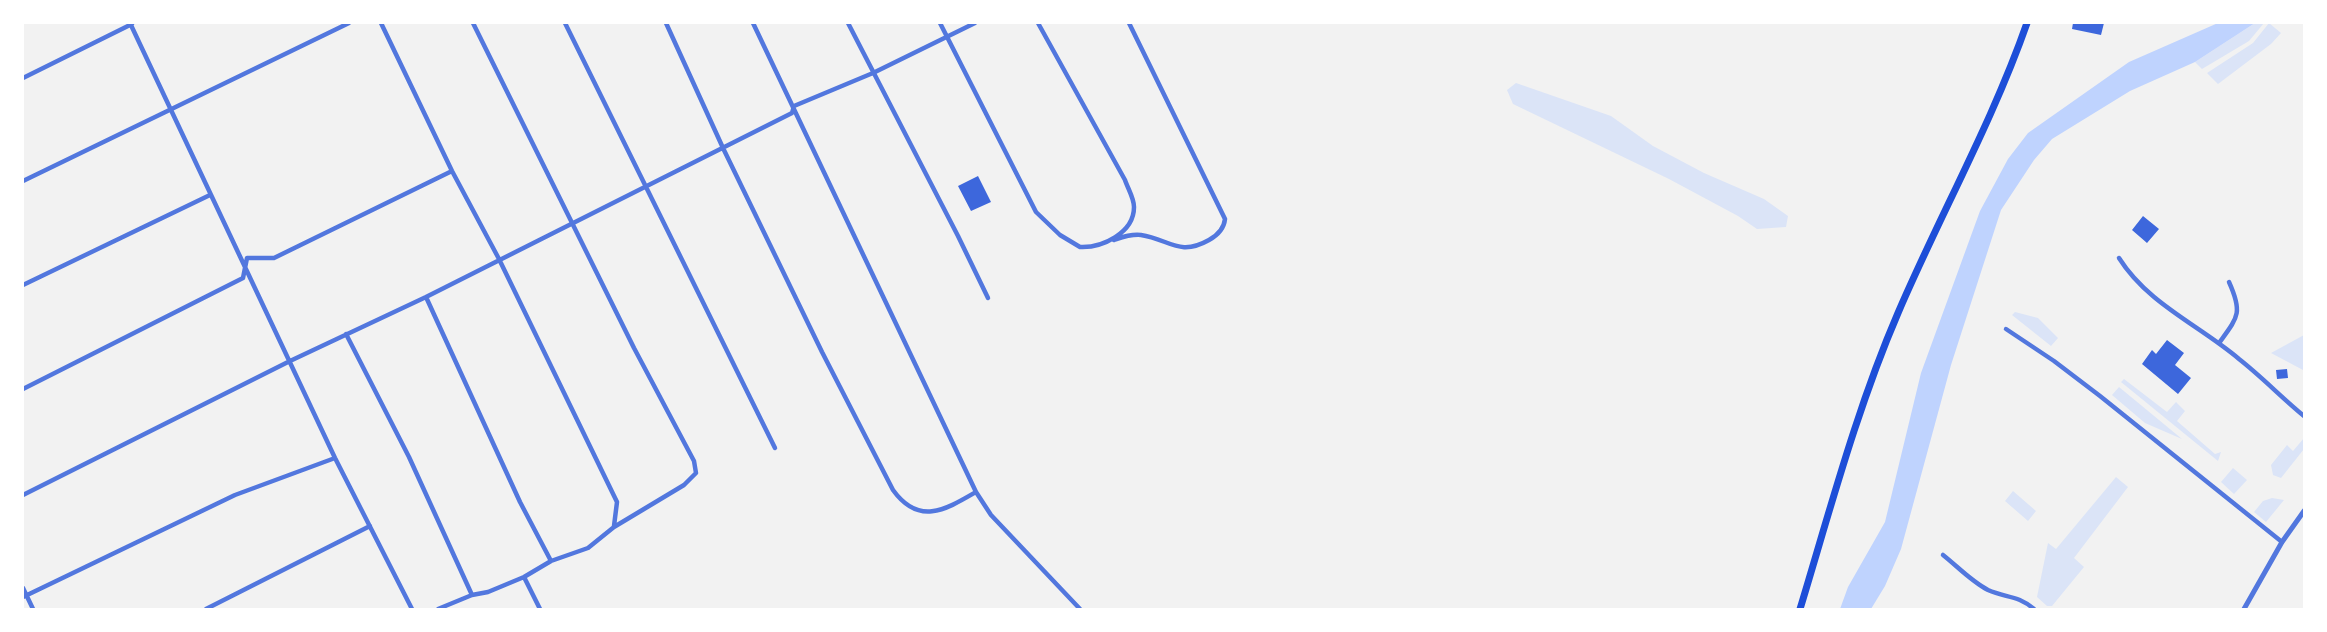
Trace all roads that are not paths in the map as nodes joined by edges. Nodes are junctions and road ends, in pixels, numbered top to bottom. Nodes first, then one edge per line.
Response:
1 (132, 23) edge
2 (349, 23) edge
3 (381, 23) edge
4 (473, 23) edge
5 (565, 23) edge
6 (666, 23) edge
7 (753, 23) edge
8 (848, 23) edge
9 (940, 23) edge
10 (975, 23) edge
11 (1038, 23) edge
12 (1129, 23) edge
13 (2027, 23) edge
14 (948, 37) junction
15 (873, 73) junction
16 (23, 78) edge
17 (794, 106) junction
18 (171, 109) junction
19 (723, 148) junction
20 (452, 171) junction
21 (23, 181) edge
22 (645, 187) junction
23 (210, 194) junction
24 (572, 222) junction
25 (1113, 240) junction
26 (2119, 258) dead end
27 (499, 260) junction
28 (244, 269) junction
29 (2229, 282) dead end
30 (23, 285) edge
31 (426, 297) junction
32 (988, 298) dead end
33 (2006, 329) dead end
34 (346, 334) junction
35 (2219, 344) junction
36 (290, 361) junction
37 (23, 389) edge
38 (2304, 416) edge
39 (775, 448) dead end
40 (335, 458) junction
41 (976, 492) junction
42 (23, 495) edge
43 (2304, 511) edge
44 (370, 526) junction
45 (614, 527) junction
46 (2282, 542) junction
47 (1942, 555) dead end
48 (551, 561) junction
49 (524, 577) junction
50 (23, 588) edge
51 (472, 595) junction
52 (25, 596) edge
53 (33, 609) edge
54 (206, 609) edge
55 (412, 609) edge
56 (438, 609) edge
57 (540, 609) edge
58 (1080, 609) edge
59 (1800, 609) edge
60 (2034, 609) edge
61 (2244, 609) edge

1 - 16 street
1 - 18 street
2 - 18 street
3 - 20 street
4 - 24 street
5 - 22 street
6 - 19 street
7 - 17 street
8 - 15 street
9 - 14 street
10 - 14 street
11 - 25 street
12 - 25 street
13 - 59 highway
14 - 15 street
14 - 25 street
15 - 17 street
15 - 32 street
17 - 19 street
17 - 41 street
18 - 21 street
18 - 23 street
19 - 22 street
19 - 41 street
20 - 27 street
20 - 28 street
22 - 24 street
22 - 39 street
23 - 28 street
23 - 30 street
24 - 27 street
24 - 45 street
26 - 35 street
27 - 31 street
27 - 45 street
28 - 36 street
28 - 37 street
29 - 35 street
31 - 34 street
31 - 48 street
33 - 46 street
34 - 36 street
34 - 51 street
35 - 38 street
36 - 40 street
36 - 42 street
40 - 44 street
40 - 52 street
41 - 58 street
43 - 46 street
44 - 54 street
44 - 55 street
45 - 48 street
46 - 61 street
47 - 60 street
48 - 49 street
49 - 51 street
49 - 57 street
50 - 52 street
51 - 56 street
52 - 53 street

